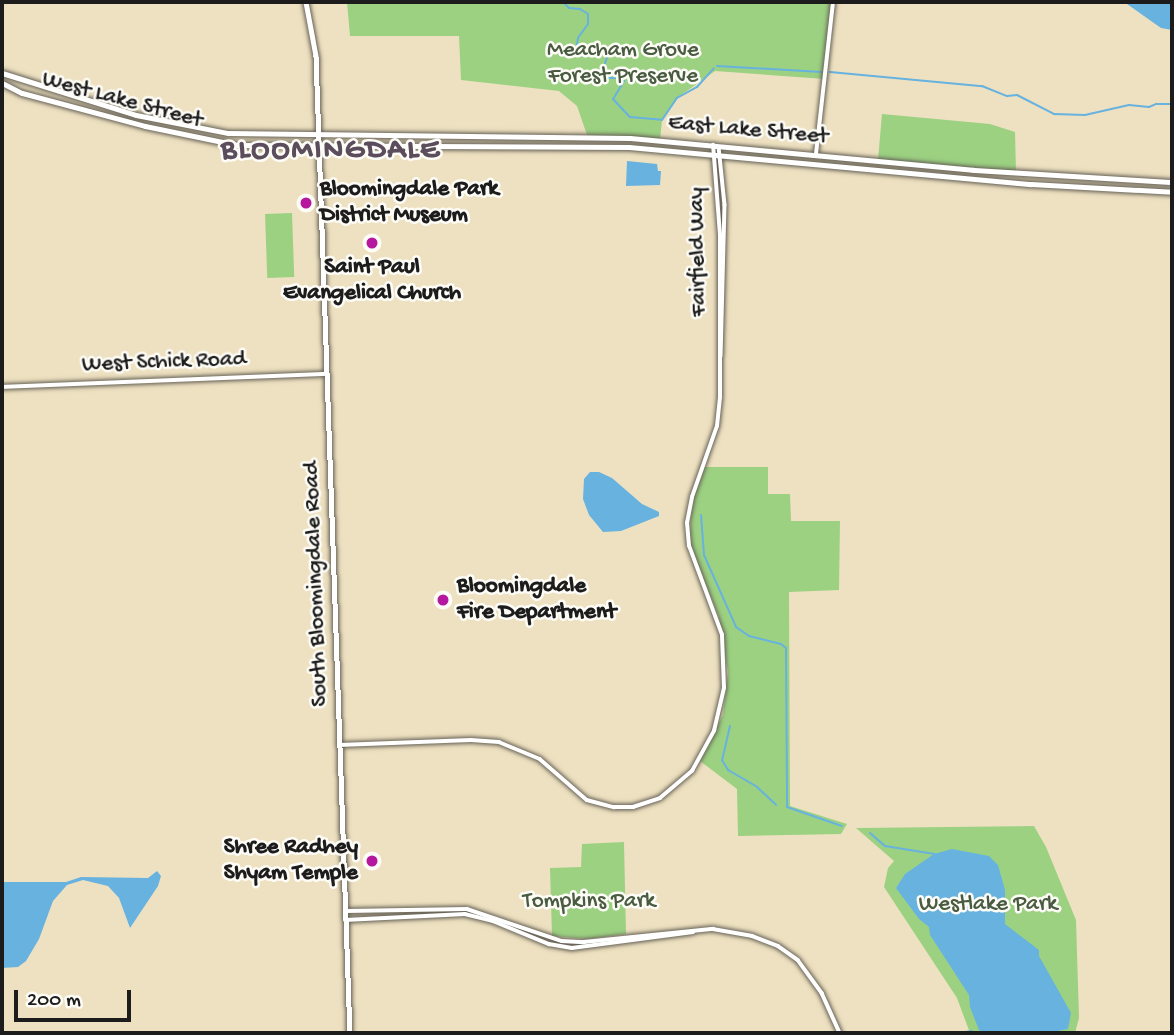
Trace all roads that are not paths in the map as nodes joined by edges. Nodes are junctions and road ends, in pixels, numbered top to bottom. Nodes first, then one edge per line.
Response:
1 (306, 2) edge
2 (833, 2) edge
3 (2, 73) edge
4 (2, 83) edge
5 (319, 134) junction
6 (464, 135) junction
7 (451, 144) junction
8 (319, 146) junction
9 (716, 146) junction
10 (717, 154) junction
11 (816, 154) junction
12 (1172, 182) edge
13 (1172, 192) edge
14 (327, 374) junction
15 (2, 387) edge
16 (339, 745) junction
17 (345, 911) junction
18 (345, 920) junction
19 (694, 931) junction
20 (350, 1033) edge
21 (840, 1033) edge

1 - 5 main road, South Bloomingdale Road
2 - 11 street
3 - 5 main road, West Lake Street
4 - 8 main road, West Lake Street
5 - 6 main road, East Lake Street
5 - 8 main road, South Bloomingdale Road
6 - 7 main road
6 - 9 main road, East Lake Street
7 - 8 main road, East Lake Street
7 - 10 main road, East Lake Street
8 - 14 main road, South Bloomingdale Road
9 - 10 street, Fairfield Way
9 - 11 main road, East Lake Street
10 - 13 main road, East Lake Street
10 - 16 street, Fairfield Way
11 - 12 main road, East Lake Street
14 - 15 street, West Schick Road
14 - 16 main road, South Bloomingdale Road
16 - 17 main road, South Bloomingdale Road
17 - 18 main road, South Bloomingdale Road
17 - 19 street
18 - 19 street
18 - 20 main road, South Bloomingdale Road
19 - 21 street

